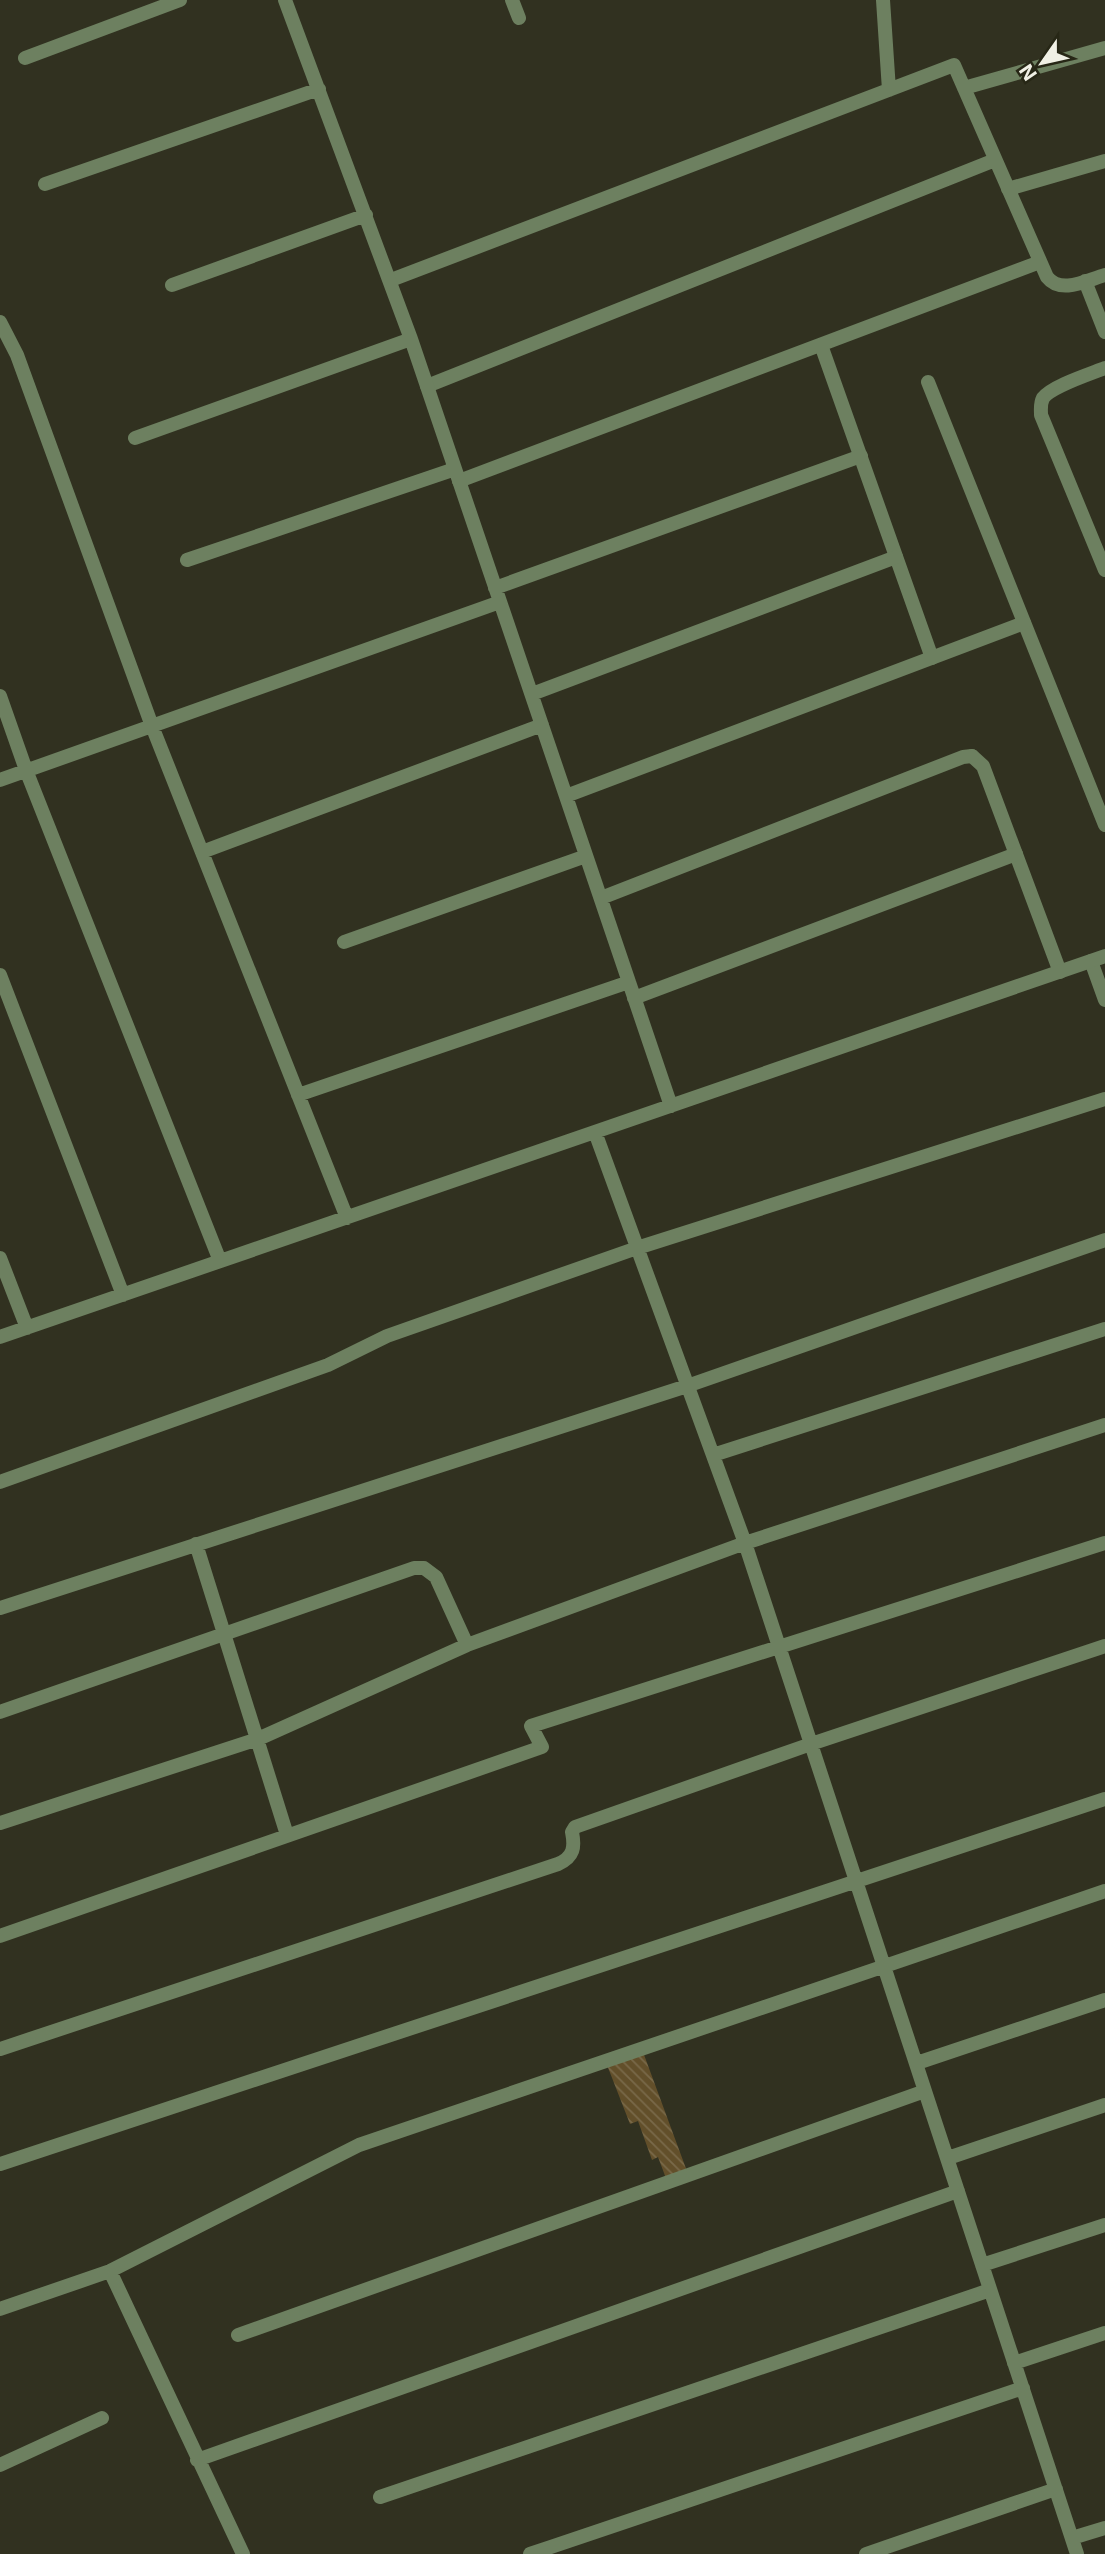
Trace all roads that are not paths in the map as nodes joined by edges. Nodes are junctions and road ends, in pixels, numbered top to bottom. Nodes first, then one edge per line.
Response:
1 (180, 0) edge
2 (285, 0) edge
3 (513, 0) edge
4 (883, 0) edge
5 (519, 18) dead end
6 (1105, 48) edge
7 (25, 58) dead end
8 (964, 88) junction
9 (319, 89) junction
10 (889, 90) junction
11 (995, 160) junction
12 (1105, 161) edge
13 (45, 184) dead end
14 (1008, 189) junction
15 (366, 215) junction
16 (1040, 262) junction
17 (1105, 275) edge
18 (391, 280) junction
19 (1085, 281) junction
20 (172, 285) dead end
21 (0, 322) edge
22 (1105, 332) edge
23 (411, 339) junction
24 (821, 345) junction
25 (1105, 368) edge
26 (928, 382) dead end
27 (427, 386) junction
28 (135, 438) dead end
29 (861, 456) junction
30 (457, 475) junction
31 (896, 557) junction
32 (187, 560) dead end
33 (1105, 570) edge
34 (495, 588) junction
35 (500, 602) junction
36 (1024, 623) junction
37 (932, 658) junction
38 (532, 694) junction
39 (0, 696) edge
40 (542, 725) junction
41 (152, 726) junction
42 (26, 770) junction
43 (0, 780) edge
44 (566, 796) junction
45 (1105, 825) edge
46 (202, 852) junction
47 (1016, 854) junction
48 (586, 856) junction
49 (601, 898) junction
50 (344, 942) dead end
51 (1098, 958) edge
52 (1060, 972) junction
53 (0, 975) edge
54 (629, 982) junction
55 (634, 998) junction
56 (1105, 1000) edge
57 (298, 1096) junction
58 (1105, 1099) edge
59 (671, 1106) junction
60 (595, 1132) junction
61 (347, 1218) junction
62 (1105, 1240) edge
63 (637, 1248) junction
64 (0, 1258) edge
65 (220, 1261) junction
66 (123, 1295) junction
67 (27, 1328) junction
68 (1105, 1329) edge
69 (0, 1338) edge
70 (687, 1386) junction
71 (1105, 1425) edge
72 (713, 1455) junction
73 (0, 1482) edge
74 (745, 1543) junction
75 (1105, 1543) edge
76 (196, 1544) junction
77 (0, 1608) edge
78 (225, 1636) junction
79 (467, 1645) junction
80 (779, 1646) junction
81 (1105, 1646) edge
82 (0, 1712) edge
83 (258, 1739) junction
84 (811, 1744) junction
85 (1105, 1799) edge
86 (0, 1823) edge
87 (287, 1835) junction
88 (856, 1881) junction
89 (1105, 1891) edge
90 (0, 1936) edge
91 (884, 1965) junction
92 (1105, 2000) edge
93 (0, 2049) edge
94 (916, 2063) junction
95 (925, 2091) junction
96 (1105, 2105) edge
97 (948, 2158) junction
98 (0, 2164) edge
99 (958, 2191) junction
100 (1105, 2225) edge
101 (982, 2265) junction
102 (110, 2271) junction
103 (990, 2290) junction
104 (0, 2309) edge
105 (1105, 2333) edge
106 (238, 2335) dead end
107 (1014, 2363) junction
108 (1023, 2388) junction
109 (102, 2418) dead end
110 (197, 2460) junction
111 (0, 2465) edge
112 (1056, 2489) junction
113 (380, 2497) dead end
114 (1105, 2528) edge
115 (1072, 2538) junction
116 (243, 2554) edge
117 (530, 2554) edge
118 (866, 2554) edge
119 (1077, 2554) edge

1 - 7 street
2 - 9 street
3 - 5 street
4 - 10 street
6 - 8 street
8 - 10 street
8 - 11 street
9 - 13 street
9 - 15 street
10 - 18 street
11 - 14 street
11 - 27 street
12 - 14 street
14 - 16 street
15 - 18 street
15 - 20 street
16 - 19 street
16 - 24 street
17 - 19 street
18 - 23 street
19 - 22 street
21 - 41 street
23 - 27 street
23 - 28 street
24 - 29 street
24 - 30 street
25 - 33 street
26 - 36 street
27 - 30 street
29 - 31 street
29 - 34 street
30 - 32 street
30 - 34 street
31 - 37 street
31 - 38 street
34 - 35 street
35 - 38 street
35 - 41 street
36 - 37 street
36 - 45 street
37 - 44 street
38 - 40 street
39 - 42 street
40 - 44 street
40 - 46 street
41 - 42 street
41 - 46 street
42 - 43 street
42 - 65 street
44 - 48 street
46 - 57 street
47 - 49 street
47 - 52 street
47 - 55 street
48 - 49 street
48 - 50 street
49 - 54 street
51 - 52 street
51 - 56 street
52 - 59 street
53 - 66 street
54 - 55 street
54 - 57 street
55 - 59 street
57 - 61 street
58 - 63 street
59 - 60 street
60 - 61 street
60 - 63 street
61 - 65 street
62 - 70 street
63 - 70 street
63 - 73 street
64 - 67 street
65 - 66 street
66 - 67 street
67 - 69 street
68 - 72 street
70 - 72 street
70 - 76 street
71 - 74 street
72 - 74 street
74 - 79 street
74 - 80 street
75 - 80 street
76 - 77 street
76 - 78 street
78 - 79 street
78 - 82 street
78 - 83 street
79 - 83 street
80 - 84 street
80 - 87 street
81 - 84 street
83 - 86 street
83 - 87 street
84 - 88 street
84 - 93 street
85 - 88 street
87 - 90 street
88 - 91 street
88 - 98 street
89 - 91 street
91 - 94 street
91 - 102 street
92 - 94 street
94 - 95 street
95 - 97 street
95 - 106 street
96 - 97 street
97 - 99 street
99 - 101 street
99 - 110 street
100 - 101 street
101 - 103 street
102 - 104 street
102 - 110 street
103 - 107 street
103 - 113 street
105 - 107 street
107 - 108 street
108 - 112 street
108 - 117 street
109 - 111 street
110 - 116 street
112 - 115 street
112 - 118 street
114 - 115 street
115 - 119 street

